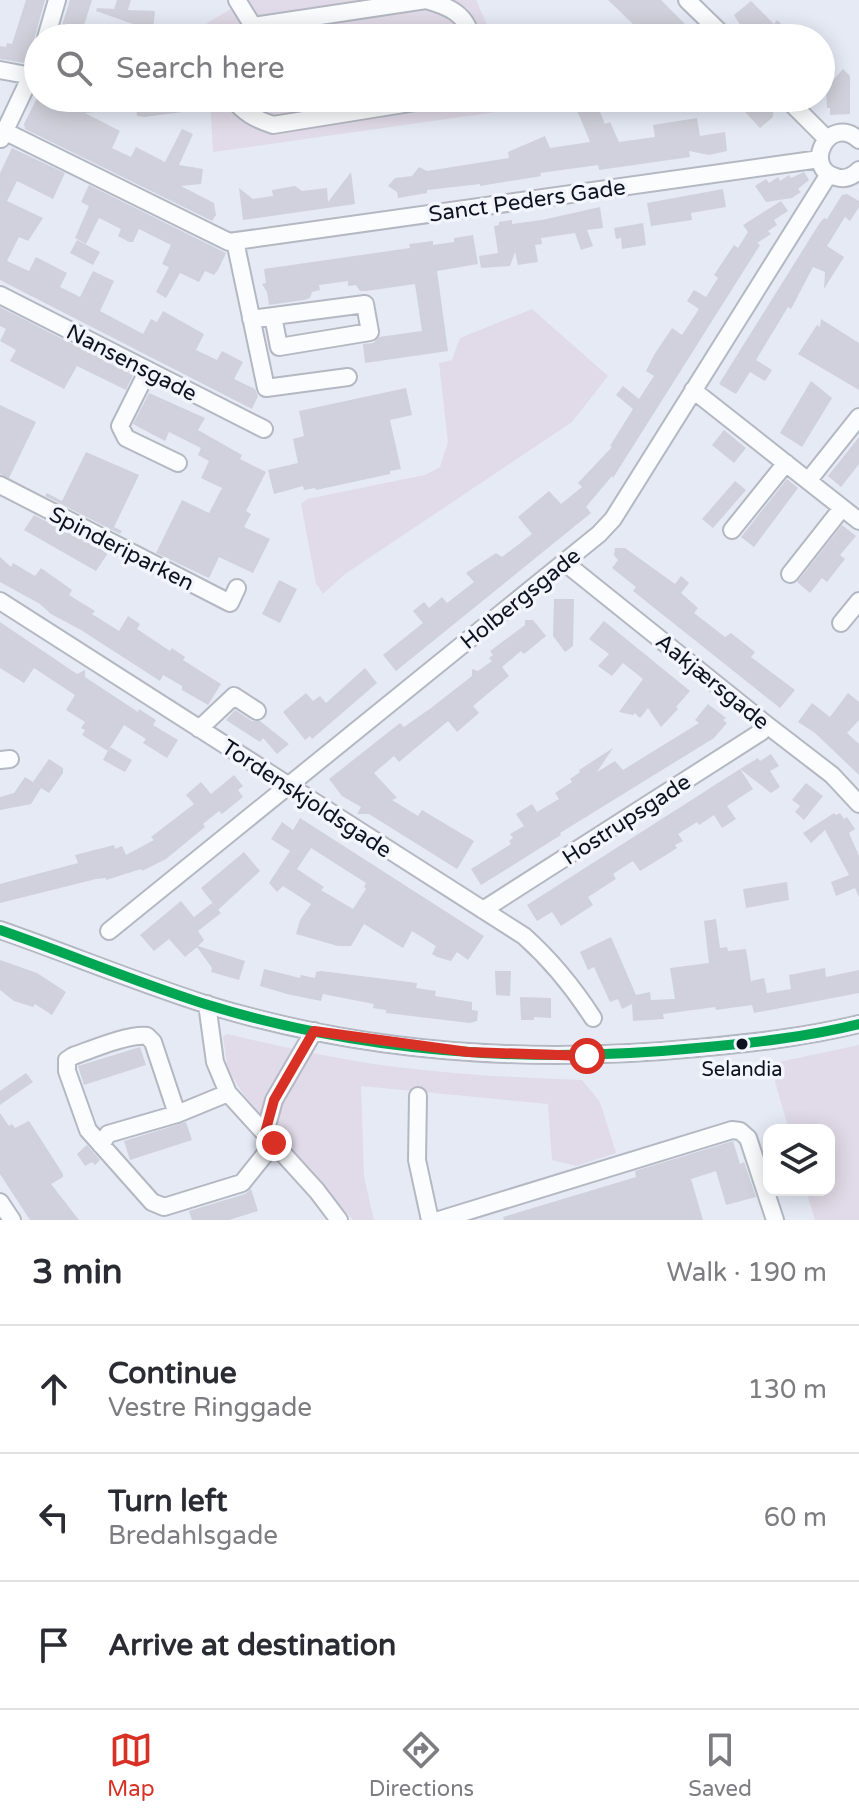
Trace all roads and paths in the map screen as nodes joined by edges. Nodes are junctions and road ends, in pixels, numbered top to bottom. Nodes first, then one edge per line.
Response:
1 (57, 0) edge
2 (237, 0) edge
3 (687, 0) edge
4 (352, 6) edge
5 (457, 7) edge
6 (50, 24) edge
7 (252, 24) edge
8 (263, 24) edge
9 (712, 24) edge
10 (24, 69) edge
11 (0, 70) edge
12 (24, 91) edge
13 (246, 112) edge
14 (354, 112) edge
15 (800, 112) edge
16 (2, 136) edge
17 (858, 137) edge
18 (827, 139) junction
19 (820, 159) junction
20 (859, 170) edge
21 (829, 174) junction
22 (235, 241) junction
23 (0, 295) edge
24 (273, 316) junction
25 (251, 319) junction
26 (148, 370) junction
27 (348, 377) dead end
28 (693, 390) junction
29 (859, 417) edge
30 (264, 429) dead end
31 (178, 463) dead end
32 (786, 463) junction
33 (808, 481) junction
34 (0, 485) edge
35 (842, 508) junction
36 (859, 521) edge
37 (732, 530) dead end
38 (564, 562) junction
39 (790, 574) dead end
40 (237, 588) dead end
41 (0, 601) edge
42 (859, 601) edge
43 (841, 623) dead end
44 (257, 711) dead end
45 (767, 725) junction
46 (199, 729) junction
47 (288, 786) junction
48 (859, 804) edge
49 (483, 910) junction
50 (0, 930) edge
51 (109, 931) dead end
52 (207, 1004) junction
53 (593, 1018) dead end
54 (859, 1024) edge
55 (314, 1031) junction
56 (228, 1093) junction
57 (418, 1096) dead end
58 (177, 1114) junction
59 (269, 1138) junction
60 (101, 1145) junction
61 (0, 1202) edge
62 (335, 1218) edge
63 (12, 1220) edge
64 (430, 1220) edge
65 (439, 1220) edge
66 (775, 1220) edge

1 - 6 street
2 - 7 street
3 - 9 street
4 - 5 street
4 - 8 street
10 - 11 street
12 - 16 street
13 - 14 street
15 - 18 street
16 - 22 street, Sanct Peders Gade
17 - 18 street
18 - 19 street
19 - 21 street
19 - 22 street, Sanct Peders Gade
20 - 21 street
21 - 28 street, Holbergsgade
22 - 25 street
23 - 26 street, Nansensgade
24 - 24 street
24 - 25 street
25 - 27 street
26 - 30 street, Nansensgade
26 - 31 street
28 - 32 street
28 - 38 street, Holbergsgade
29 - 33 street
32 - 33 street
32 - 37 street
33 - 35 street
34 - 40 street, Spinderiparken
35 - 36 street
35 - 39 street
38 - 45 street, Aakjærsgade
38 - 47 street, Holbergsgade
41 - 46 street, Tordenskjoldsgade
42 - 43 street
44 - 46 street
45 - 48 street, Aakjærsgade
45 - 49 street, Hostrupsgade
46 - 47 street, Tordenskjoldsgade
47 - 49 street, Tordenskjoldsgade
47 - 51 street, Holbergsgade
49 - 53 street, Tordenskjoldsgade
50 - 52 street
52 - 55 street
52 - 56 street
54 - 55 street
55 - 59 street
56 - 58 street
56 - 59 street
57 - 64 street
58 - 60 street
58 - 60 street
59 - 60 street
59 - 62 street
61 - 63 street
65 - 66 street

